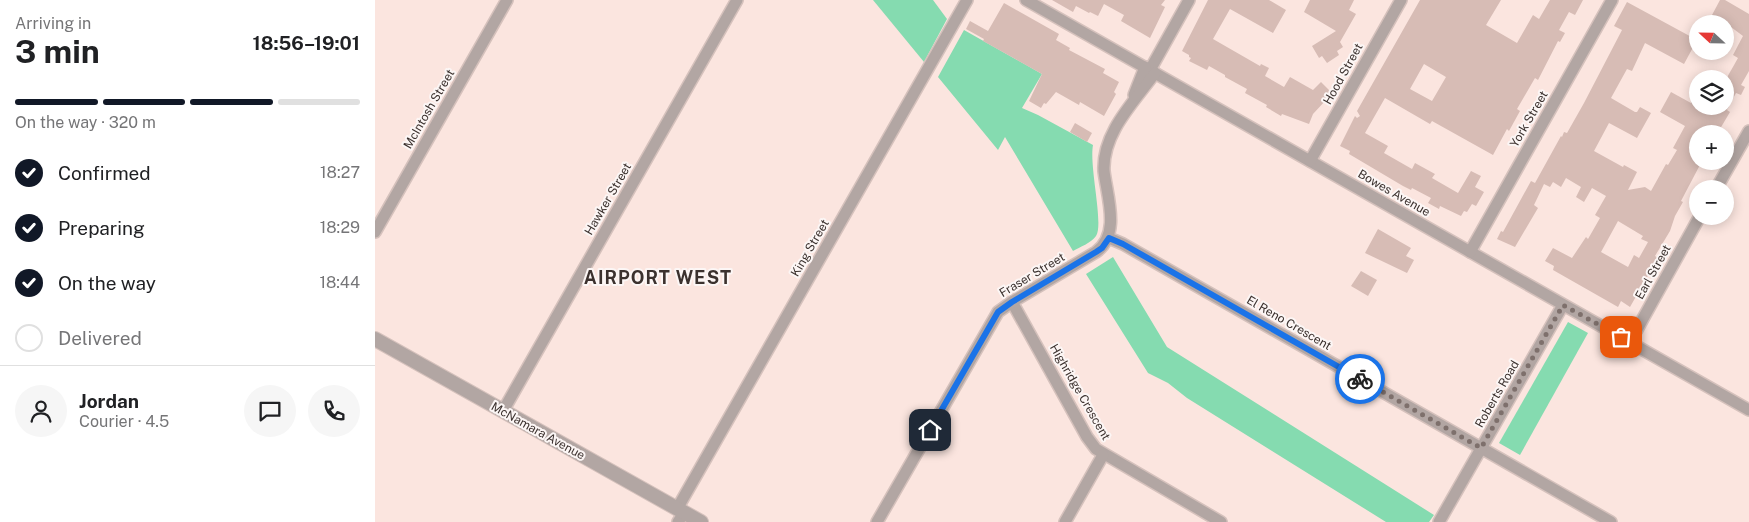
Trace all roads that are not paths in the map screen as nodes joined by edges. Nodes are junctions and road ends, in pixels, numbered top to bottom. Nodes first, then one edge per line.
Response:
1 (507, 0) edge
2 (737, 0) edge
3 (967, 0) edge
4 (1026, 0) edge
5 (1189, 0) edge
6 (1401, 0) edge
7 (1612, 0) edge
8 (1150, 70) junction
9 (1749, 131) edge
10 (1310, 161) junction
11 (1721, 180) edge
12 (1695, 225) edge
13 (375, 232) edge
14 (1109, 238) junction
15 (1470, 252) junction
16 (1012, 302) junction
17 (1563, 305) junction
18 (375, 339) edge
19 (1630, 342) junction
20 (1749, 410) edge
21 (503, 411) junction
22 (1481, 448) junction
23 (1103, 455) junction
24 (680, 514) edge
25 (701, 522) edge
26 (877, 522) edge
27 (1065, 522) edge
28 (1221, 522) edge
29 (1439, 522) edge
30 (1611, 522) edge

1 - 13 street, McIntosh Street
2 - 21 street, Hawker Street
3 - 24 street, King Street
4 - 8 street, Bowes Avenue
5 - 8 street
6 - 10 street, Hood Street
7 - 15 street, York Street
8 - 10 street, Bowes Avenue
8 - 14 street
9 - 11 street
10 - 15 street, Bowes Avenue
12 - 19 street, Earl Street
14 - 16 street, Fraser Street
14 - 22 street, El Reno Crescent
15 - 17 street, Bowes Avenue
16 - 23 street, Highridge Crescent
16 - 26 street, Fraser Street
17 - 19 street, Bowes Avenue
17 - 22 street, Roberts Road
18 - 21 street, McNamara Avenue
19 - 20 street, Bowes Avenue
21 - 24 street, McNamara Avenue
22 - 29 street, Roberts Road
22 - 30 street, El Reno Crescent
23 - 27 street
23 - 28 street, Highridge Crescent
24 - 25 street, McNamara Avenue

